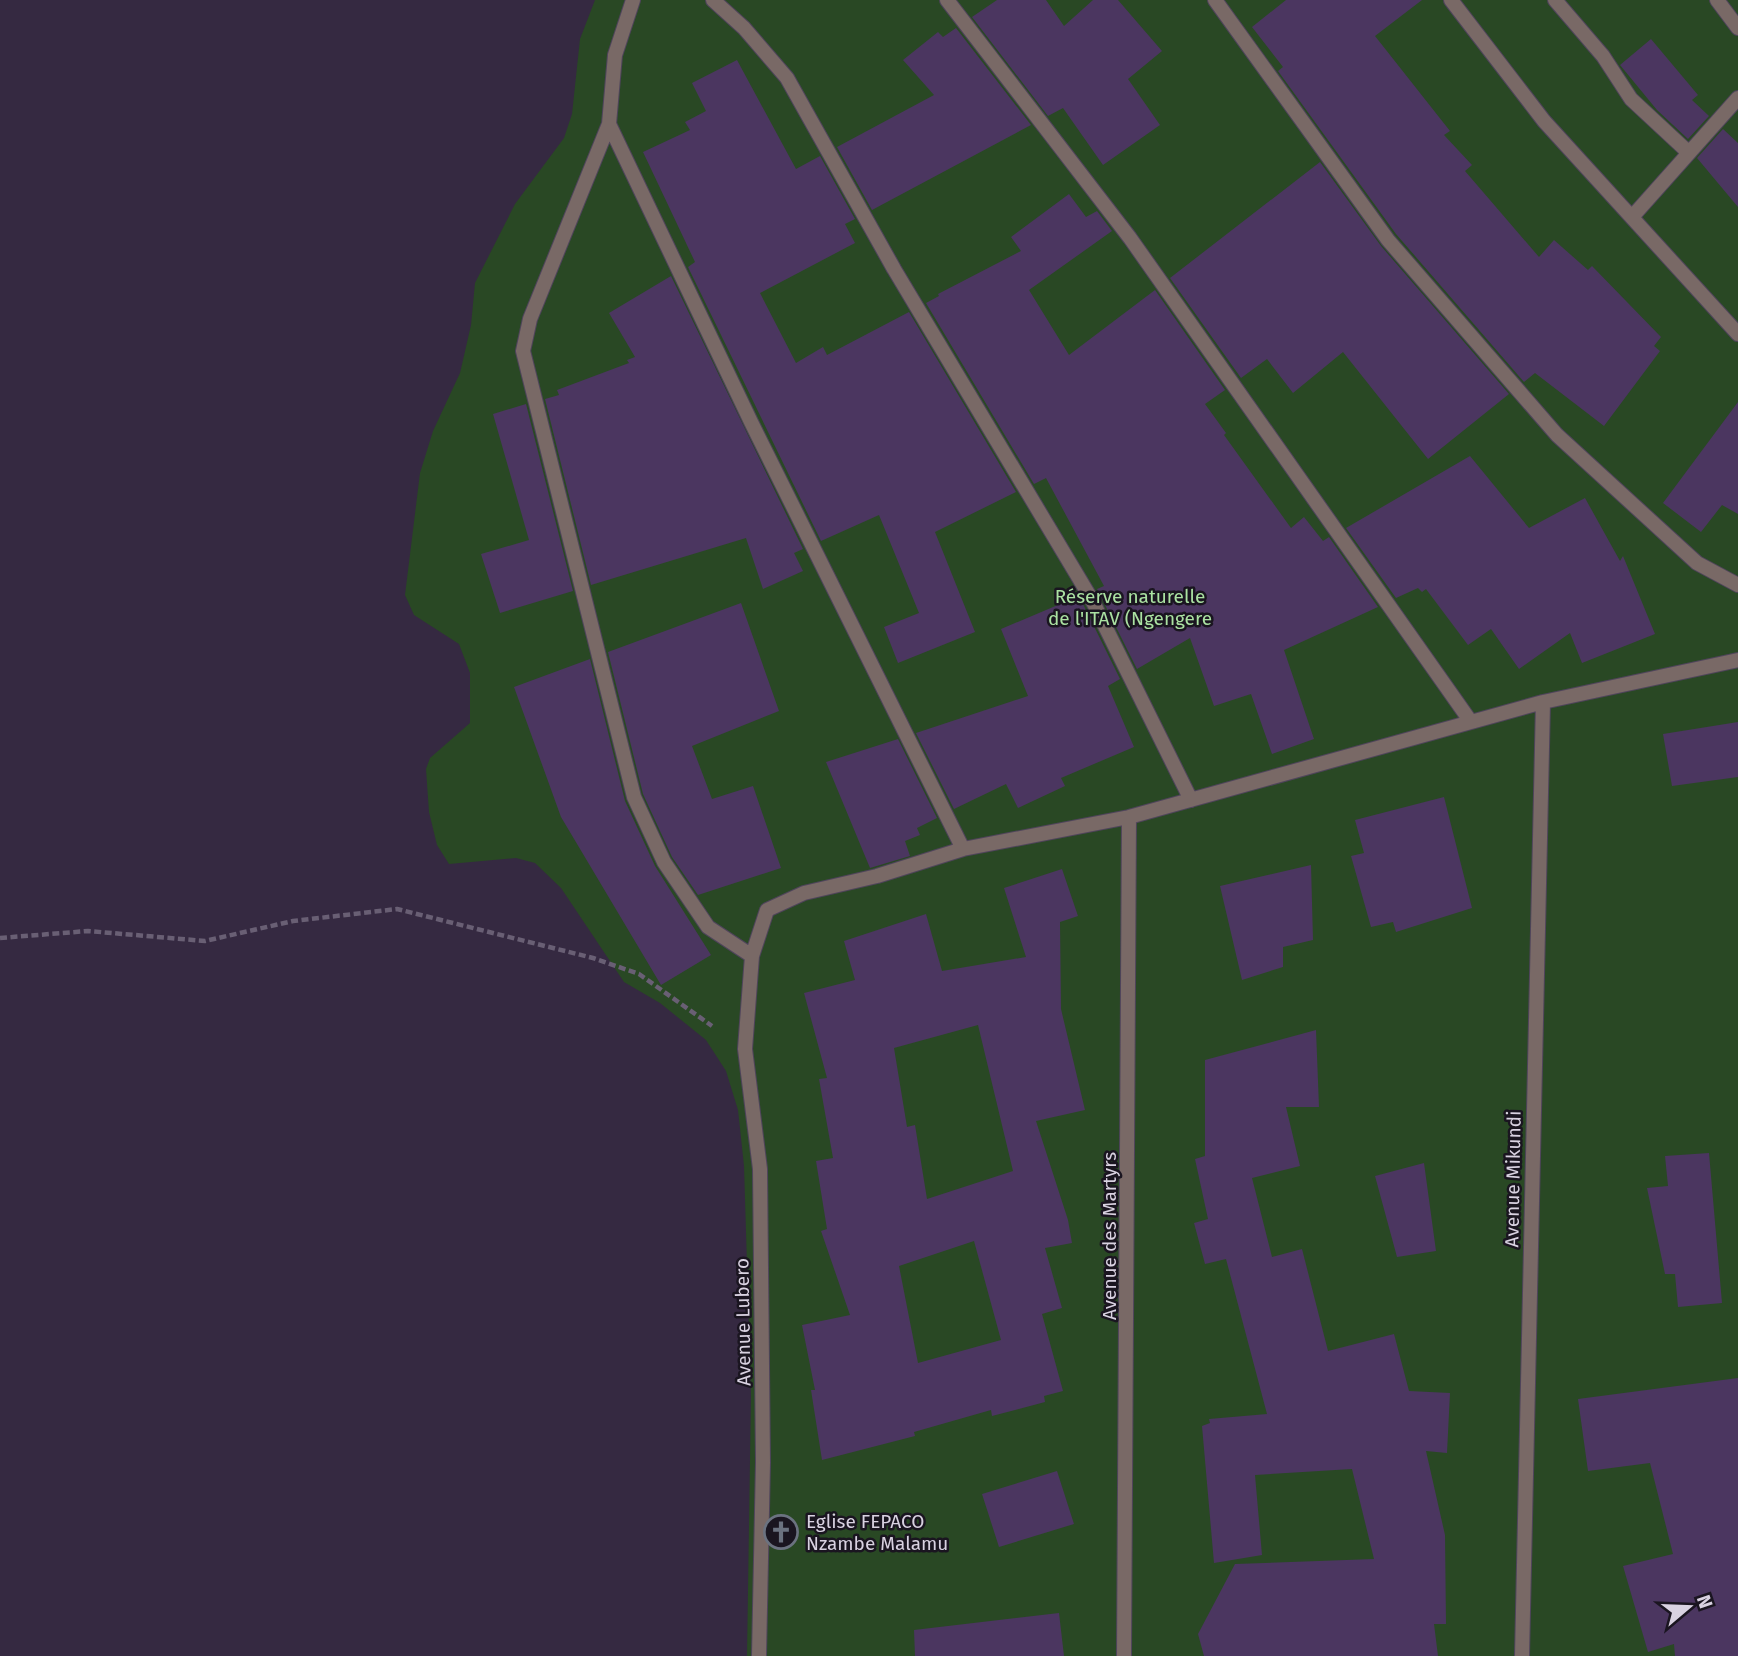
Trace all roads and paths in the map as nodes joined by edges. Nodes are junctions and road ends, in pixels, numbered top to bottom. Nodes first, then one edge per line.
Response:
1 (633, 0) edge
2 (713, 0) edge
3 (947, 0) edge
4 (1215, 0) edge
5 (1451, 0) edge
6 (1555, 0) edge
7 (1717, 0) edge
8 (1738, 28) edge
9 (1738, 98) edge
10 (609, 124) junction
11 (1688, 152) junction
12 (1632, 217) junction
13 (1738, 334) edge
14 (1738, 584) edge
15 (1738, 660) edge
16 (1543, 702) junction
17 (1471, 722) junction
18 (1191, 800) junction
19 (1129, 817) junction
20 (963, 849) junction
21 (0, 938) edge
22 (752, 956) junction
23 (745, 1049) junction
24 (759, 1656) edge
25 (1124, 1656) edge
26 (1522, 1656) edge

1 - 10 street
2 - 18 street
3 - 17 street
4 - 14 street
5 - 12 street
6 - 11 street
7 - 8 street
9 - 11 street
10 - 20 street
10 - 22 street
11 - 12 street
12 - 13 street
15 - 16 street
16 - 17 street
16 - 26 street, Avenue Mikundi
17 - 18 street
18 - 19 street
19 - 20 street
19 - 25 street, Avenue des Martyrs
20 - 22 street, Avenue Lubero
21 - 23 path
22 - 23 street, Avenue Lubero
23 - 24 street, Avenue Lubero

